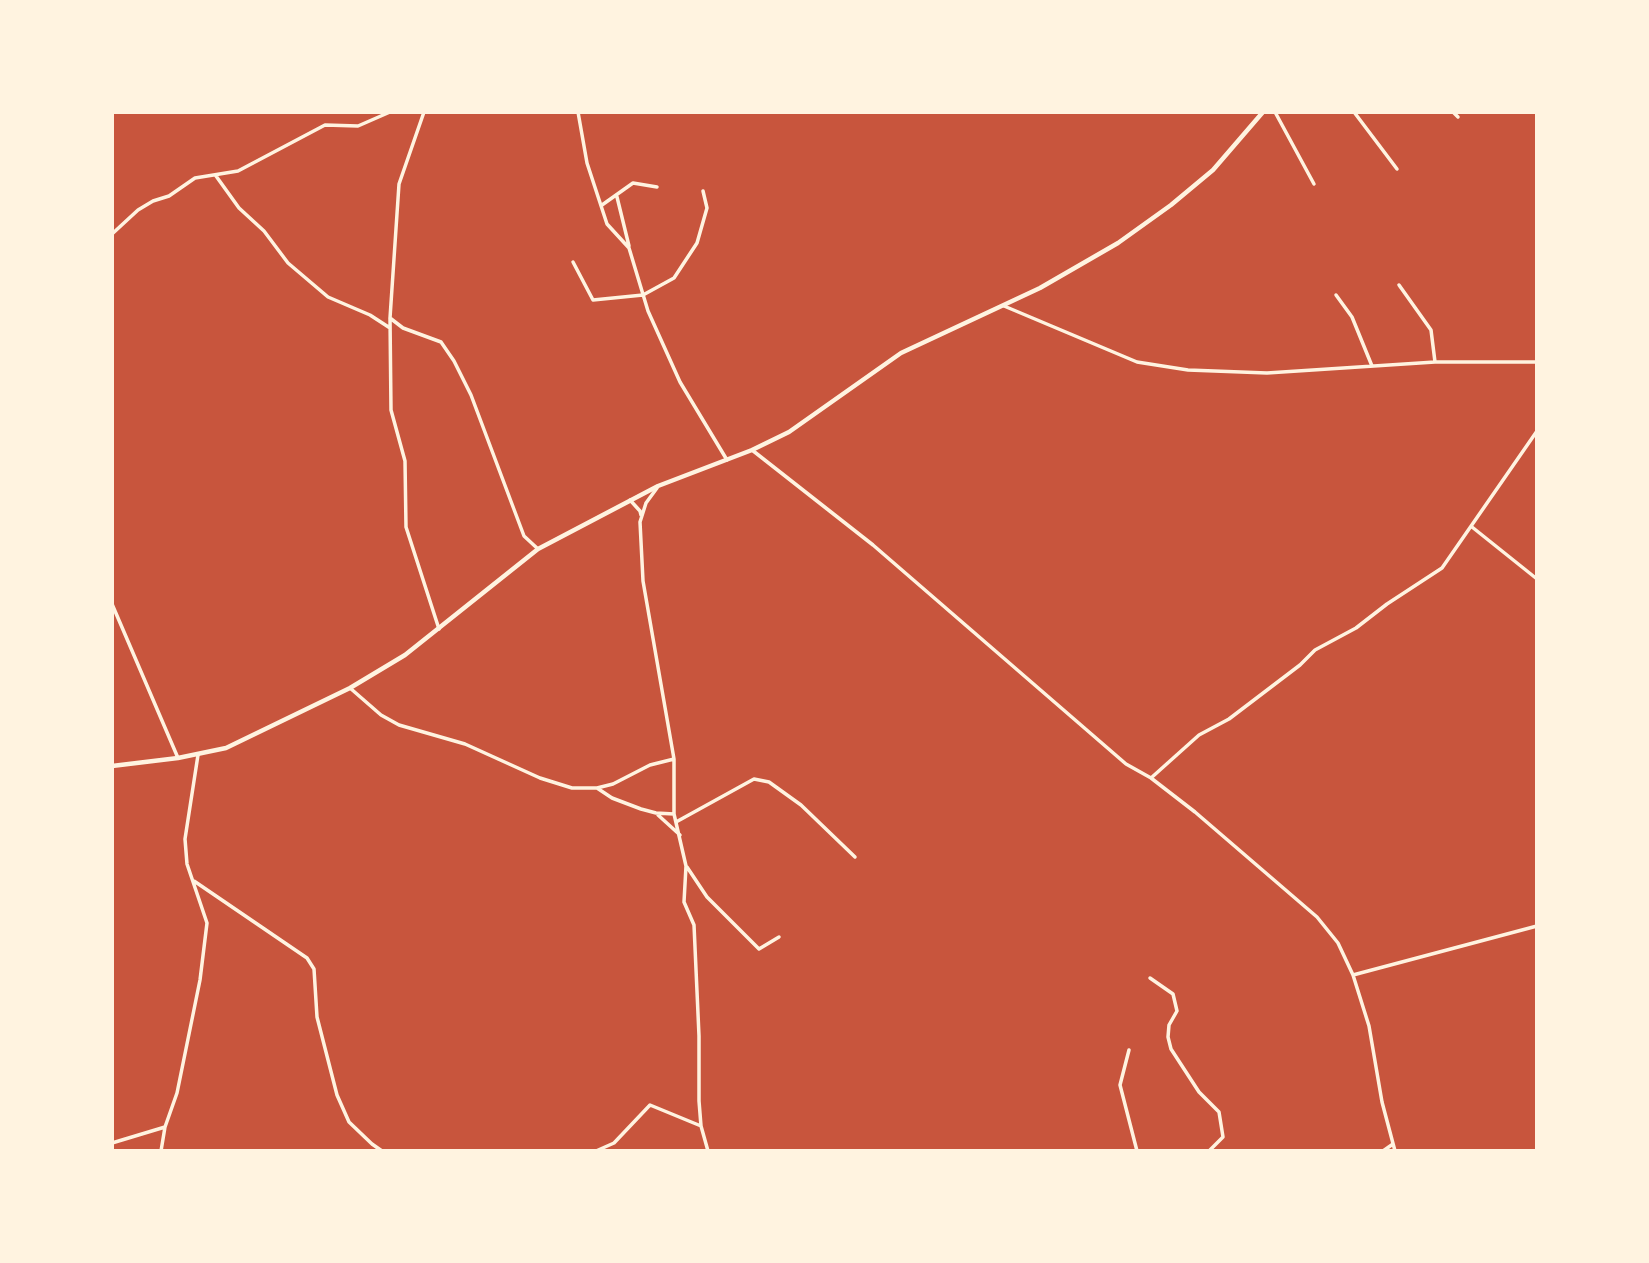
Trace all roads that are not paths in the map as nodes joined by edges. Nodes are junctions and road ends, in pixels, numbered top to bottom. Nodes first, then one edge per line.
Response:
1 (390, 112) edge
2 (424, 112) edge
3 (578, 112) edge
4 (1264, 112) edge
5 (1275, 112) edge
6 (1354, 112) edge
7 (1453, 112) edge
8 (1458, 117) dead end
9 (1397, 169) dead end
10 (216, 176) junction
11 (1314, 184) dead end
12 (657, 187) dead end
13 (703, 191) dead end
14 (617, 197) junction
15 (602, 205) junction
16 (112, 234) edge
17 (629, 248) junction
18 (573, 262) dead end
19 (1399, 285) dead end
20 (643, 295) junction
21 (1336, 295) dead end
22 (1004, 306) junction
23 (390, 318) junction
24 (390, 328) junction
25 (1436, 362) junction
26 (1537, 362) edge
27 (1372, 366) junction
28 (1537, 431) edge
29 (751, 450) junction
30 (727, 460) junction
31 (658, 486) junction
32 (630, 500) junction
33 (641, 517) junction
34 (1472, 527) junction
35 (538, 549) junction
36 (1537, 579) edge
37 (112, 604) edge
38 (439, 629) junction
39 (350, 688) junction
40 (198, 755) junction
41 (178, 758) junction
42 (674, 759) junction
43 (112, 766) edge
44 (1152, 778) junction
45 (597, 789) junction
46 (656, 813) junction
47 (674, 814) junction
48 (676, 822) junction
49 (680, 835) junction
50 (855, 857) dead end
51 (686, 866) junction
52 (192, 879) junction
53 (1537, 926) edge
54 (779, 937) dead end
55 (1353, 975) junction
56 (1150, 978) dead end
57 (1129, 1050) dead end
58 (701, 1126) junction
59 (166, 1127) junction
60 (112, 1143) edge
61 (1393, 1144) junction
62 (161, 1151) edge
63 (382, 1151) edge
64 (597, 1151) edge
65 (708, 1151) edge
66 (1137, 1151) edge
67 (1209, 1151) edge
68 (1383, 1151) edge
69 (1395, 1151) edge

1 - 10 street
2 - 23 street
3 - 15 street
4 - 22 street
5 - 11 street
6 - 9 street
7 - 8 street
10 - 16 street
10 - 24 street
12 - 14 street
13 - 20 street
14 - 15 street
14 - 17 street
15 - 17 street
17 - 20 street
18 - 20 street
19 - 25 street
20 - 30 street
21 - 27 street
22 - 27 street
22 - 29 street
23 - 24 street
23 - 35 street
24 - 38 street
25 - 26 street
25 - 27 street
28 - 34 street
29 - 30 street
29 - 44 street
30 - 31 street
31 - 32 street
31 - 33 street
32 - 33 street
32 - 35 street
33 - 42 street
34 - 36 street
34 - 44 street
35 - 38 street
37 - 41 street
38 - 39 street
39 - 40 street
39 - 45 street
40 - 41 street
40 - 52 street
41 - 43 street
42 - 45 street
42 - 47 street
44 - 55 street
45 - 46 street
46 - 47 street
46 - 49 street
47 - 48 street
48 - 49 street
48 - 50 street
49 - 51 street
51 - 54 street
51 - 58 street
52 - 59 street
52 - 63 street
53 - 55 street
55 - 61 street
56 - 67 street
57 - 66 street
58 - 64 street
58 - 65 street
59 - 60 street
59 - 62 street
61 - 68 street
61 - 69 street

